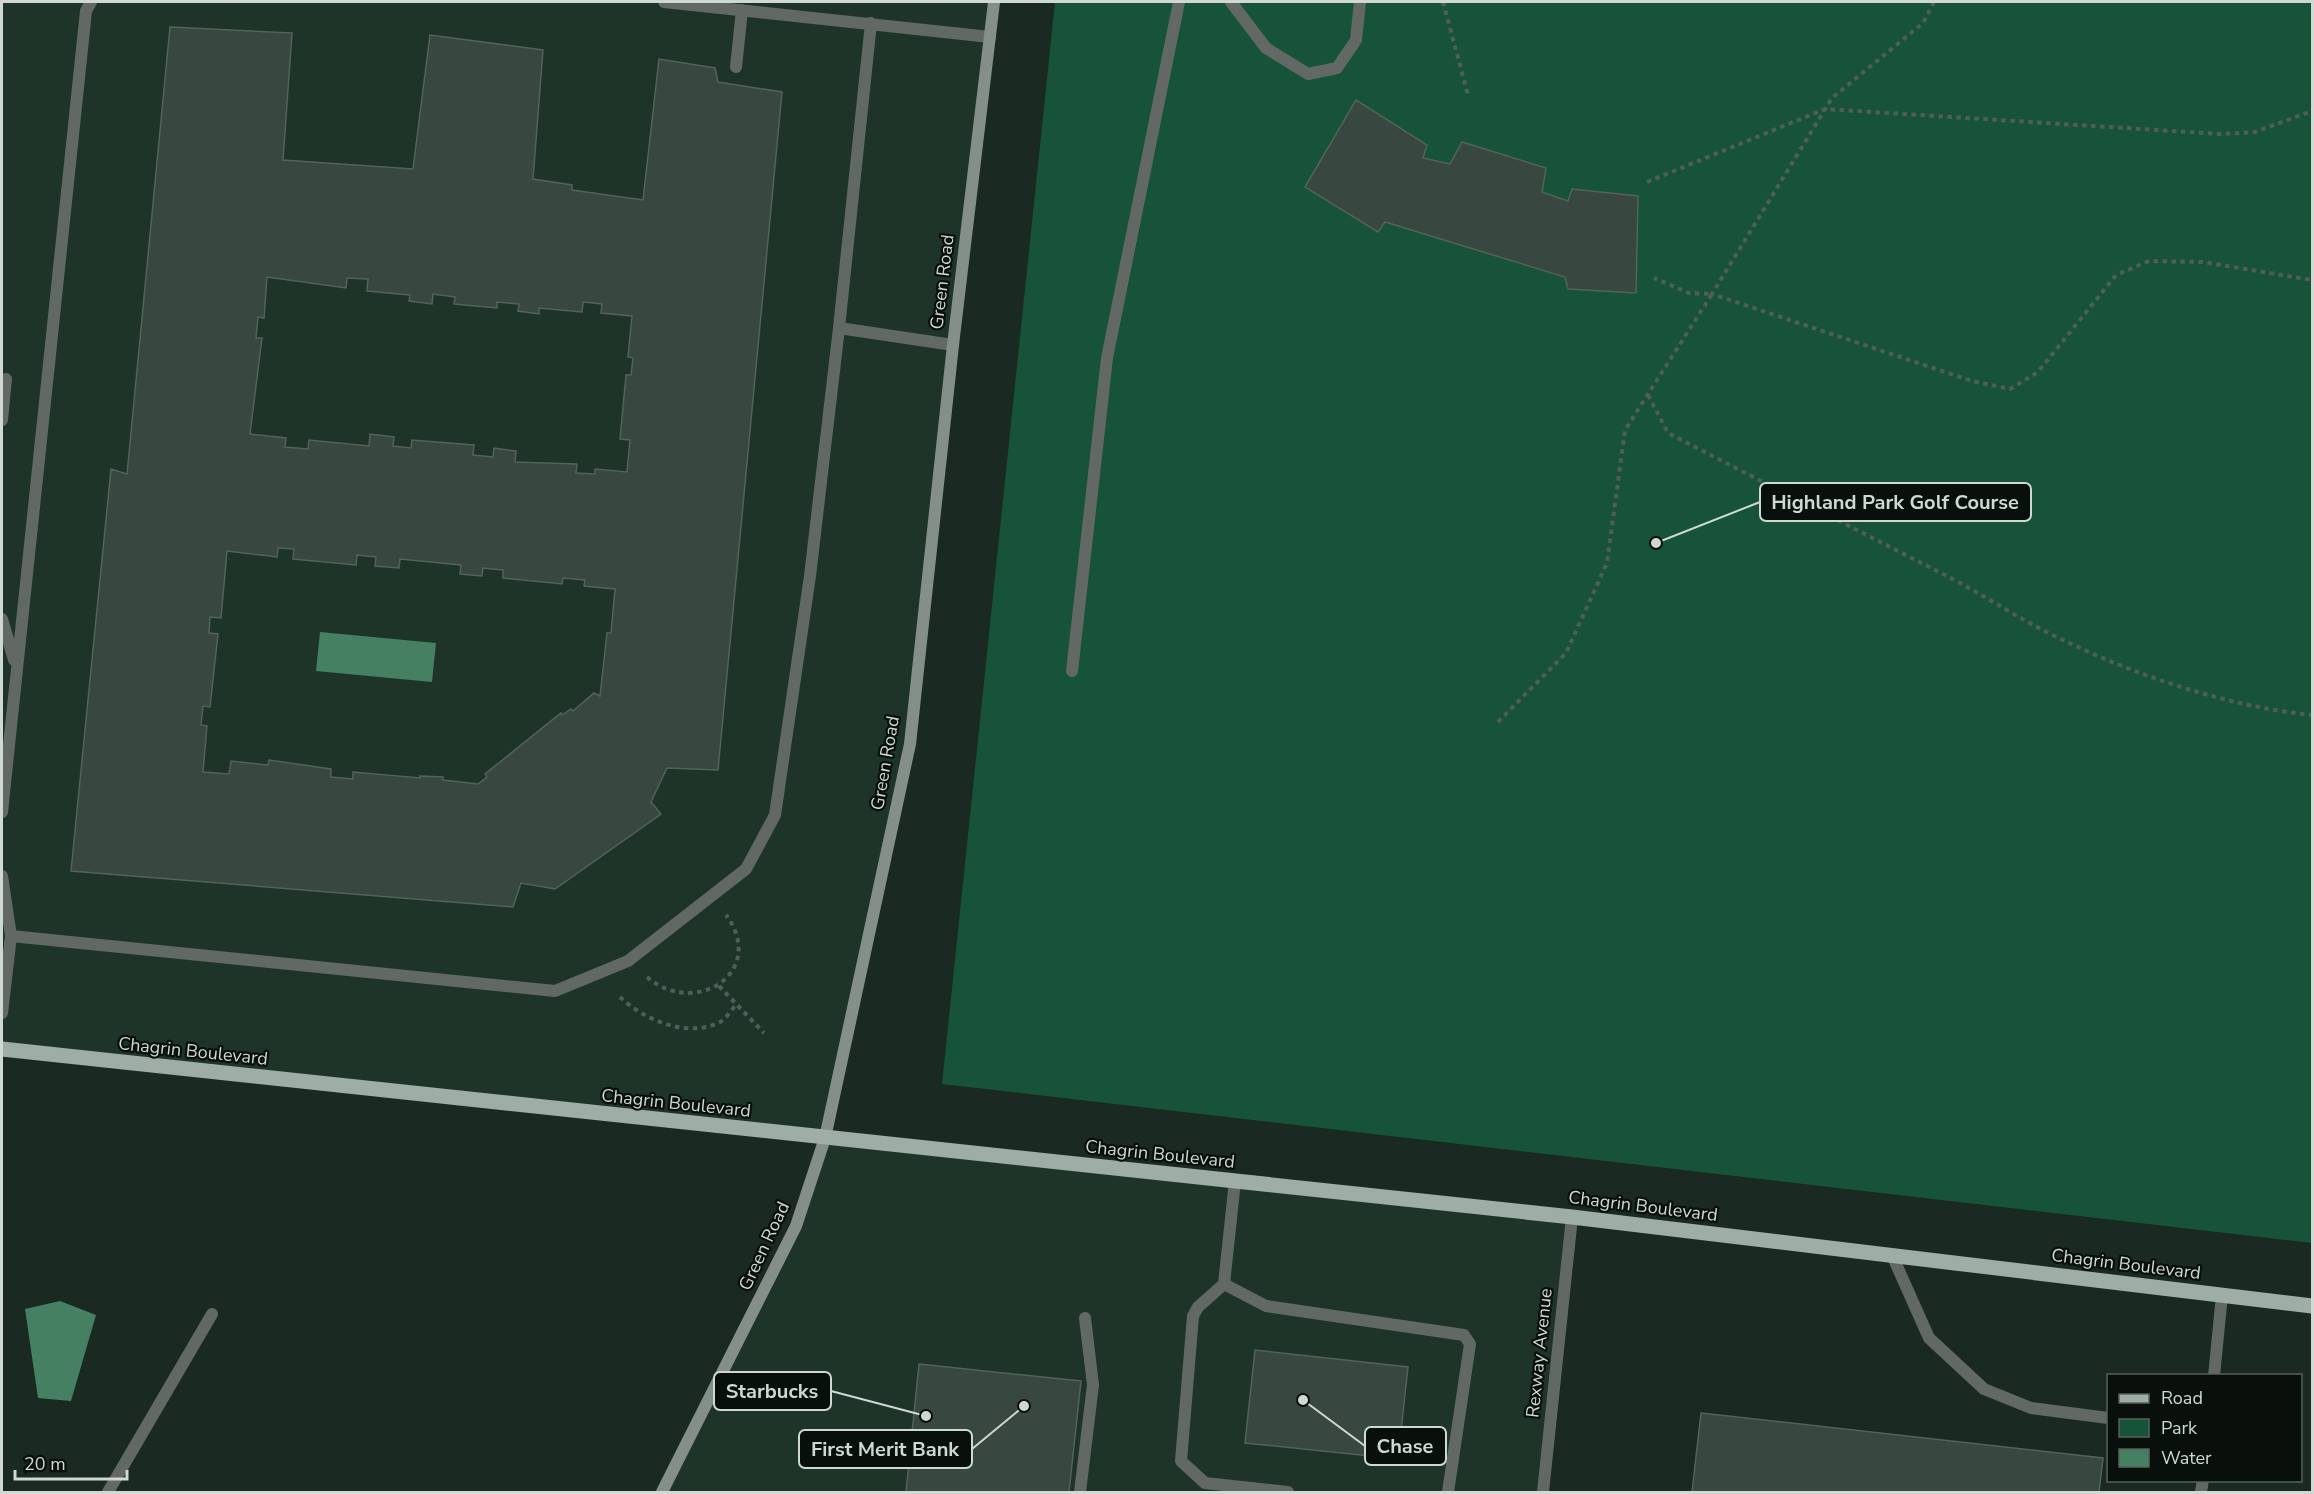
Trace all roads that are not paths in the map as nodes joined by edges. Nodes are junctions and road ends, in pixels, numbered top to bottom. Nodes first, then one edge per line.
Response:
1 (90, 2) edge
2 (664, 2) edge
3 (994, 2) edge
4 (1179, 2) edge
5 (1231, 2) edge
6 (1360, 2) edge
7 (742, 10) junction
8 (871, 23) junction
9 (990, 37) junction
10 (736, 67) dead end
11 (839, 328) junction
12 (952, 345) junction
13 (6, 379) dead end
14 (2, 420) edge
15 (2, 619) edge
16 (16, 667) junction
17 (1072, 671) dead end
18 (2, 812) edge
19 (2, 876) edge
20 (11, 936) junction
21 (2, 1013) edge
22 (2, 1049) edge
23 (825, 1138) junction
24 (1235, 1181) junction
25 (1572, 1217) junction
26 (1892, 1256) junction
27 (1224, 1284) junction
28 (2222, 1295) junction
29 (2313, 1306) edge
30 (212, 1314) dead end
31 (1085, 1318) dead end
32 (2214, 1374) edge
33 (2107, 1418) edge
34 (108, 1492) edge
35 (662, 1492) edge
36 (1080, 1492) edge
37 (1288, 1492) edge
38 (1448, 1492) edge
39 (1543, 1492) edge

1 - 16 street
2 - 7 street
3 - 9 main road, Green Road
4 - 17 street
5 - 6 street
7 - 8 street
7 - 10 street
8 - 9 street
8 - 11 street
9 - 12 main road, Green Road
11 - 12 street
11 - 20 street
12 - 23 main road, Green Road
13 - 14 street
15 - 16 street
16 - 18 street
19 - 20 street
20 - 21 street
22 - 23 main road, Chagrin Boulevard
23 - 24 main road, Chagrin Boulevard
23 - 35 main road, Green Road
24 - 25 main road, Chagrin Boulevard
24 - 27 street
25 - 26 main road, Chagrin Boulevard
25 - 39 street, Rexway Avenue
26 - 28 main road, Chagrin Boulevard
26 - 33 street
27 - 37 street
27 - 38 street
28 - 29 main road, Chagrin Boulevard
28 - 32 street
30 - 34 street
31 - 36 street

